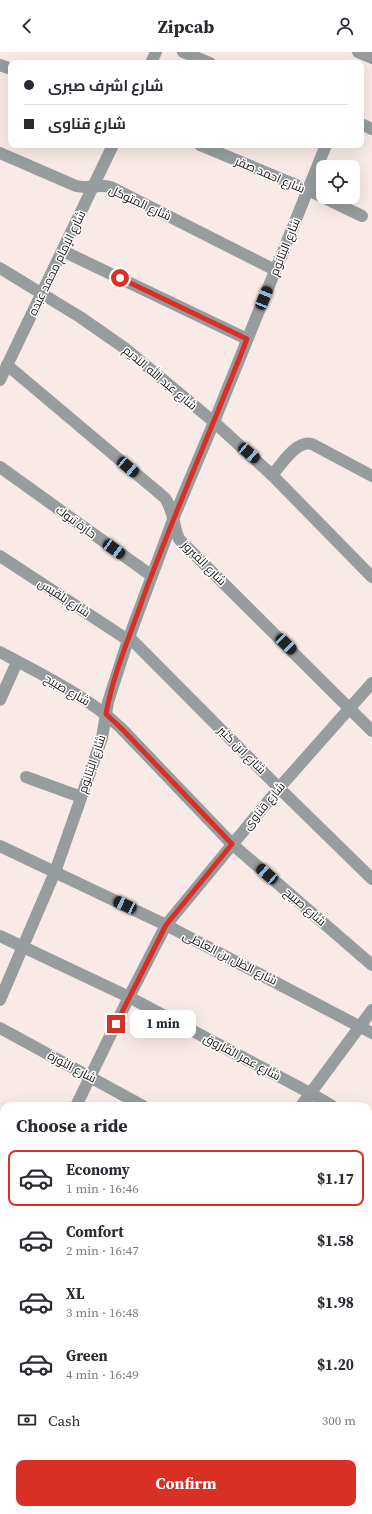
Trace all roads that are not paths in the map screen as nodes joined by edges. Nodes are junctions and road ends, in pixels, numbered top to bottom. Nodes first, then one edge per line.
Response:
1 (183, 52) edge
2 (203, 60) edge
3 (112, 148) edge
4 (207, 148) edge
5 (325, 148) edge
6 (0, 153) edge
7 (94, 186) junction
8 (308, 190) junction
9 (362, 216) dead end
10 (63, 251) junction
11 (0, 268) edge
12 (276, 270) junction
13 (43, 293) junction
14 (247, 339) junction
15 (7, 365) junction
16 (0, 380) edge
17 (214, 422) junction
18 (0, 467) edge
19 (272, 475) junction
20 (372, 476) edge
21 (174, 517) junction
22 (0, 556) edge
23 (152, 576) junction
24 (372, 577) edge
25 (129, 638) junction
26 (0, 652) edge
27 (17, 662) junction
28 (372, 683) edge
29 (0, 700) edge
30 (350, 708) junction
31 (106, 714) junction
32 (372, 731) edge
33 (26, 777) dead end
34 (279, 788) junction
35 (81, 797) junction
36 (232, 844) junction
37 (0, 846) edge
38 (55, 872) junction
39 (372, 879) edge
40 (166, 925) junction
41 (0, 936) edge
42 (23, 947) junction
43 (372, 965) edge
44 (128, 997) junction
45 (0, 1000) edge
46 (372, 1010) edge
47 (360, 1026) junction
48 (0, 1028) edge
49 (372, 1033) edge
50 (91, 1077) junction
51 (310, 1093) junction
52 (78, 1102) edge
53 (136, 1102) edge
54 (304, 1102) edge
55 (325, 1102) edge

1 - 2 street
3 - 7 street, شارع الإمام محمد عبده
4 - 8 street, شارع احمد صقر
5 - 8 street, شارع البتانوم
6 - 7 street, شارع المتوكل
7 - 10 street, شارع الإمام محمد عبده
7 - 12 street, شارع المتوكل
8 - 9 street, شارع احمد صقر
8 - 12 street, شارع البتانوم
10 - 13 street, شارع الإمام محمد عبده
10 - 14 street
11 - 13 street, شارع عبد الله النديم
12 - 14 street, شارع البتانوم
13 - 15 street, شارع الإمام محمد عبده
13 - 17 street, شارع عبد الله النديم
14 - 17 street, شارع البتانوم
15 - 16 street, شارع الإمام محمد عبده
15 - 21 street, شارع الفيروز
17 - 19 street, شارع عبد الله النديم
17 - 21 street, شارع البتانوم
18 - 23 street, حارة تبوك
19 - 20 street
19 - 24 street, شارع عبد الله النديم
21 - 23 street, شارع البتانوم
21 - 30 street, شارع الفيروز
22 - 25 street, شارع بلقيس
23 - 25 street, شارع البتانوم
25 - 31 street, شارع البتانوم
25 - 34 street, شارع ابن كثير
26 - 27 street, شارع صبيح
27 - 29 street
27 - 31 street, شارع صبيح
28 - 30 street, شارع قناوى
30 - 32 street, شارع الفيروز
30 - 34 street, شارع قناوى
31 - 35 street, شارع البتانوم
31 - 36 street, شارع صبيح
33 - 35 street
34 - 36 street, شارع قناوى
34 - 39 street, شارع ابن كثير
35 - 38 street, شارع البتانوم
36 - 40 street, شارع قناوى
36 - 43 street, شارع صبيح
37 - 38 street, شارع الظل بن العاطى
38 - 40 street, شارع الظل بن العاطى
38 - 42 street, شارع البتانوم
40 - 44 street, شارع قناوى
40 - 47 street, شارع الظل بن العاطى
41 - 42 street, شارع عمر الفاروق
42 - 44 street, شارع عمر الفاروق
42 - 45 street, شارع البتانوم
44 - 50 street, شارع قناوى
44 - 51 street, شارع عمر الفاروق
46 - 47 street
47 - 49 street, شارع الظل بن العاطى
47 - 51 street
48 - 50 street, شارع الثورة
50 - 52 street, شارع قناوى
50 - 53 street, شارع الثورة
51 - 54 street
51 - 55 street, شارع عمر الفاروق

